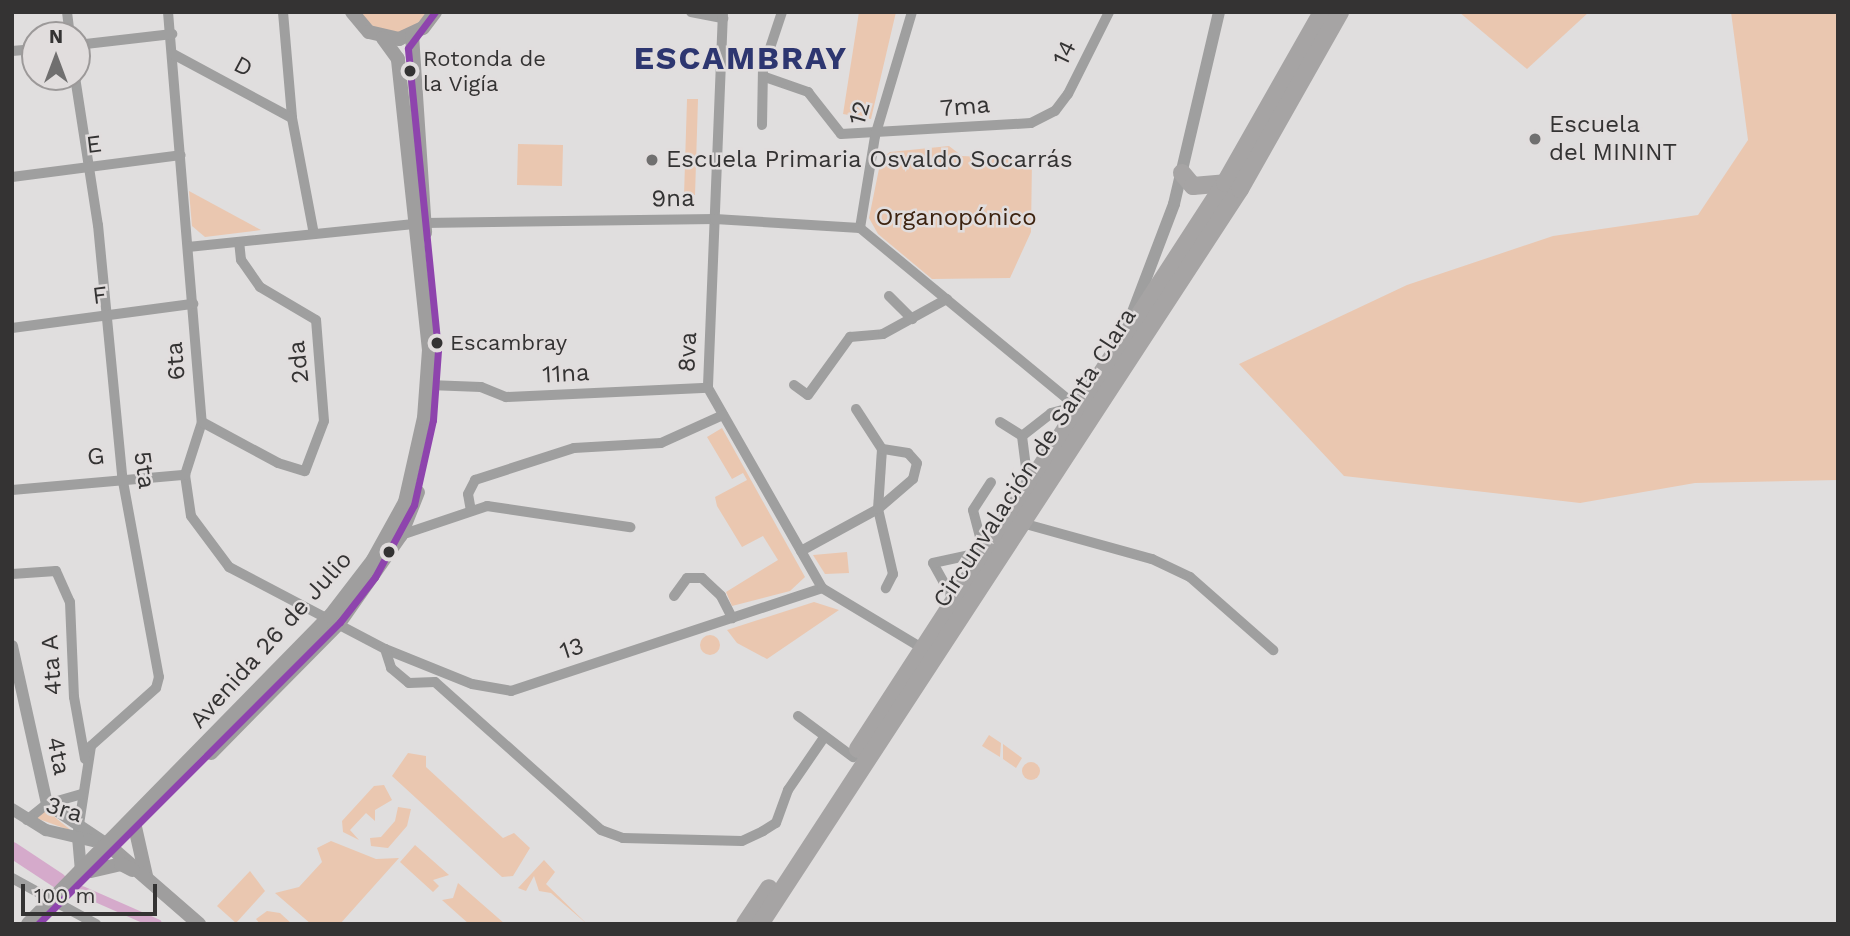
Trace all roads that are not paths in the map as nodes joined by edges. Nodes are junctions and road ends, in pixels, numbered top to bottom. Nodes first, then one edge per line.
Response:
1 (168, 12) edge
2 (283, 12) edge
3 (352, 12) edge
4 (435, 12) edge
5 (691, 12) edge
6 (782, 12) edge
7 (912, 12) edge
8 (1108, 12) edge
9 (1219, 12) edge
10 (1322, 12) edge
11 (1340, 12) edge
12 (723, 15) edge
13 (172, 34) junction
14 (412, 35) junction
15 (383, 38) junction
16 (91, 43) edge
17 (173, 54) junction
18 (765, 78) junction
19 (77, 91) edge
20 (1055, 111) joint
21 (292, 118) junction
22 (762, 125) dead end
23 (874, 136) junction
24 (181, 155) junction
25 (88, 167) junction
26 (1182, 173) junction
27 (12, 177) edge
28 (1225, 183) junction
29 (715, 219) junction
30 (420, 224) junction
31 (860, 228) junction
32 (314, 234) junction
33 (239, 242) junction
34 (188, 247) junction
35 (889, 296) dead end
36 (947, 299) junction
37 (193, 304) junction
38 (107, 316) junction
39 (912, 319) junction
40 (1128, 326) junction
41 (12, 328) edge
42 (433, 385) junction
43 (794, 386) dead end
44 (708, 388) junction
45 (1077, 406) junction
46 (856, 409) dead end
47 (723, 415) junction
48 (1091, 418) junction
49 (202, 422) junction
50 (1000, 422) dead end
51 (1022, 436) junction
52 (882, 449) junction
53 (184, 475) junction
54 (122, 476) junction
55 (992, 482) dead end
56 (1028, 483) junction
57 (12, 490) edge
58 (878, 509) junction
59 (471, 511) junction
60 (1022, 523) junction
61 (630, 527) dead end
62 (401, 535) junction
63 (801, 551) junction
64 (984, 552) junction
65 (12, 574) edge
66 (822, 588) junction
67 (886, 588) dead end
68 (674, 596) dead end
69 (953, 599) junction
70 (732, 618) junction
71 (335, 619) junction
72 (12, 646) edge
73 (922, 648) junction
74 (385, 649) junction
75 (1273, 650) dead end
76 (798, 716) dead end
77 (825, 736) junction
78 (853, 757) junction
79 (85, 760) junction
80 (80, 794) junction
81 (47, 804) junction
82 (12, 809) edge
83 (826, 809) junction
84 (27, 820) junction
85 (135, 827) junction
86 (78, 832) junction
87 (110, 847) junction
88 (82, 875) junction
89 (146, 877) junction
90 (12, 878) edge
91 (57, 900) junction
92 (28, 924) edge
93 (38, 924) edge
94 (96, 924) edge
95 (199, 924) edge
96 (745, 924) edge
97 (760, 924) edge

1 - 13 street, 6ta
2 - 21 street
3 - 15 main road
4 - 14 main road
5 - 12 street
6 - 18 street
7 - 23 street, 12
8 - 20 street, 14
9 - 26 street
10 - 28 highway, Circunvalación de Santa Clara
11 - 48 highway, Circunvalación de Santa Clara
12 - 29 street, 8va
13 - 16 street
13 - 17 street, 6ta
14 - 15 main road
14 - 30 main road, Avenida 26 de Julio
15 - 30 main road, Avenida 26 de Julio
17 - 21 street, D
17 - 24 street, 6ta
18 - 22 street
18 - 23 street, 7ma
19 - 25 street, 5ta
20 - 23 street, 7ma
21 - 32 street
23 - 31 street, 12
24 - 25 street, E
24 - 34 street, 6ta
25 - 27 street, E
25 - 38 street, 5ta
26 - 28 highway
26 - 40 street
28 - 40 highway, Circunvalación de Santa Clara
29 - 30 street, 9na
29 - 31 street, 9na
29 - 44 street, 8va
30 - 32 street, 9na
30 - 42 main road, Avenida 26 de Julio
31 - 36 street
32 - 33 street, 9na
33 - 34 street, 9na
33 - 49 street, 2da
34 - 37 street, 6ta
35 - 39 street
36 - 39 street
36 - 45 street
37 - 38 street, F
37 - 49 street, 6ta
38 - 41 street, F
38 - 54 street, 5ta
39 - 43 street
40 - 45 highway, Circunvalación de Santa Clara
42 - 44 street, 11na
42 - 62 main road, Avenida 26 de Julio
42 - 71 main road, Avenida 26 de Julio
44 - 47 street, 8va
45 - 48 street
45 - 51 street
45 - 56 highway, Circunvalación de Santa Clara
46 - 52 street
47 - 59 street
47 - 63 street, 8va
48 - 60 highway, Circunvalación de Santa Clara
49 - 53 street, 6ta
50 - 51 street
51 - 56 street
52 - 58 street
52 - 58 street
53 - 54 street, G
53 - 71 street, 6ta
54 - 57 street, G
54 - 79 street, 5ta
55 - 64 street
56 - 64 highway, Circunvalación de Santa Clara
58 - 63 street
58 - 67 street
59 - 61 street
59 - 62 street
60 - 75 street
60 - 83 highway, Circunvalación de Santa Clara
62 - 71 main road, Avenida 26 de Julio
63 - 66 street, 8va
64 - 69 highway, Circunvalación de Santa Clara
64 - 69 street
65 - 79 street, 4ta A
66 - 70 street, 13
66 - 73 street, 8va
68 - 70 street
69 - 73 highway, Circunvalación de Santa Clara
70 - 74 street, 13
71 - 74 street, 13
71 - 85 main road, Avenida 26 de Julio
71 - 87 main road, Avenida 26 de Julio
72 - 81 street, 4ta
73 - 78 highway, Circunvalación de Santa Clara
74 - 77 street
76 - 77 street
77 - 78 street
78 - 83 highway, Circunvalación de Santa Clara
79 - 80 street
80 - 81 street
80 - 86 street
81 - 84 street
81 - 86 street, 4ta
82 - 84 street, 3ra
83 - 96 highway, Circunvalación de Santa Clara
83 - 97 highway, Circunvalación de Santa Clara
84 - 86 street, 3ra
85 - 87 main road, Avenida 26 de Julio
85 - 89 main road
86 - 87 street, 4ta
86 - 88 street
87 - 88 main road, Avenida 26 de Julio
87 - 89 main road
88 - 89 main road
88 - 91 main road, Avenida 26 de Julio
89 - 95 main road
90 - 91 street
91 - 92 main road, Avenida 26 de Julio
91 - 93 main road, Avenida 26 de Julio
91 - 94 street

